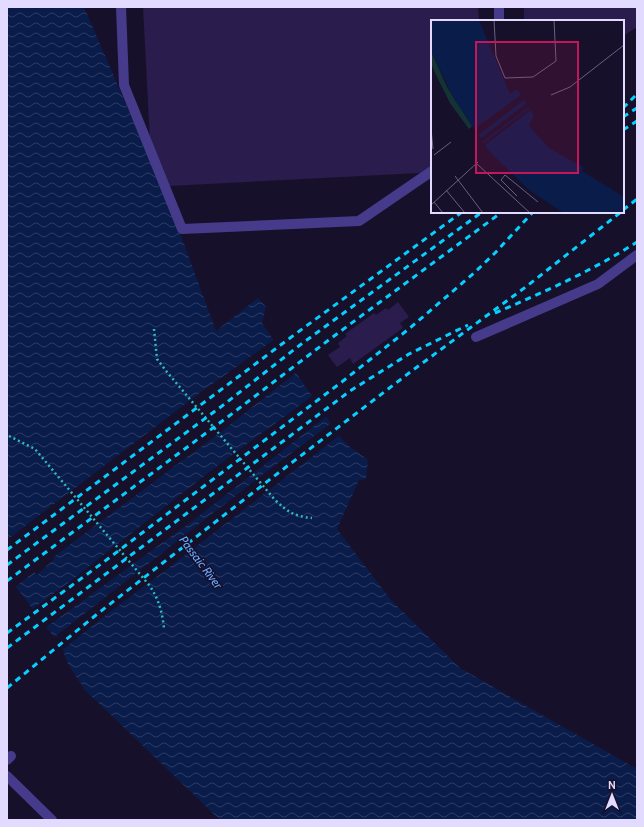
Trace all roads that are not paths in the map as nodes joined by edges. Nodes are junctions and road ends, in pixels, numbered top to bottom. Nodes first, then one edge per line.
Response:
1 (121, 7) edge
2 (499, 7) edge
3 (500, 20) edge
4 (431, 172) edge
5 (637, 256) edge
6 (476, 337) dead end
7 (7, 776) edge
8 (52, 820) edge

1 - 4 street
2 - 3 street
5 - 6 street
7 - 8 street

